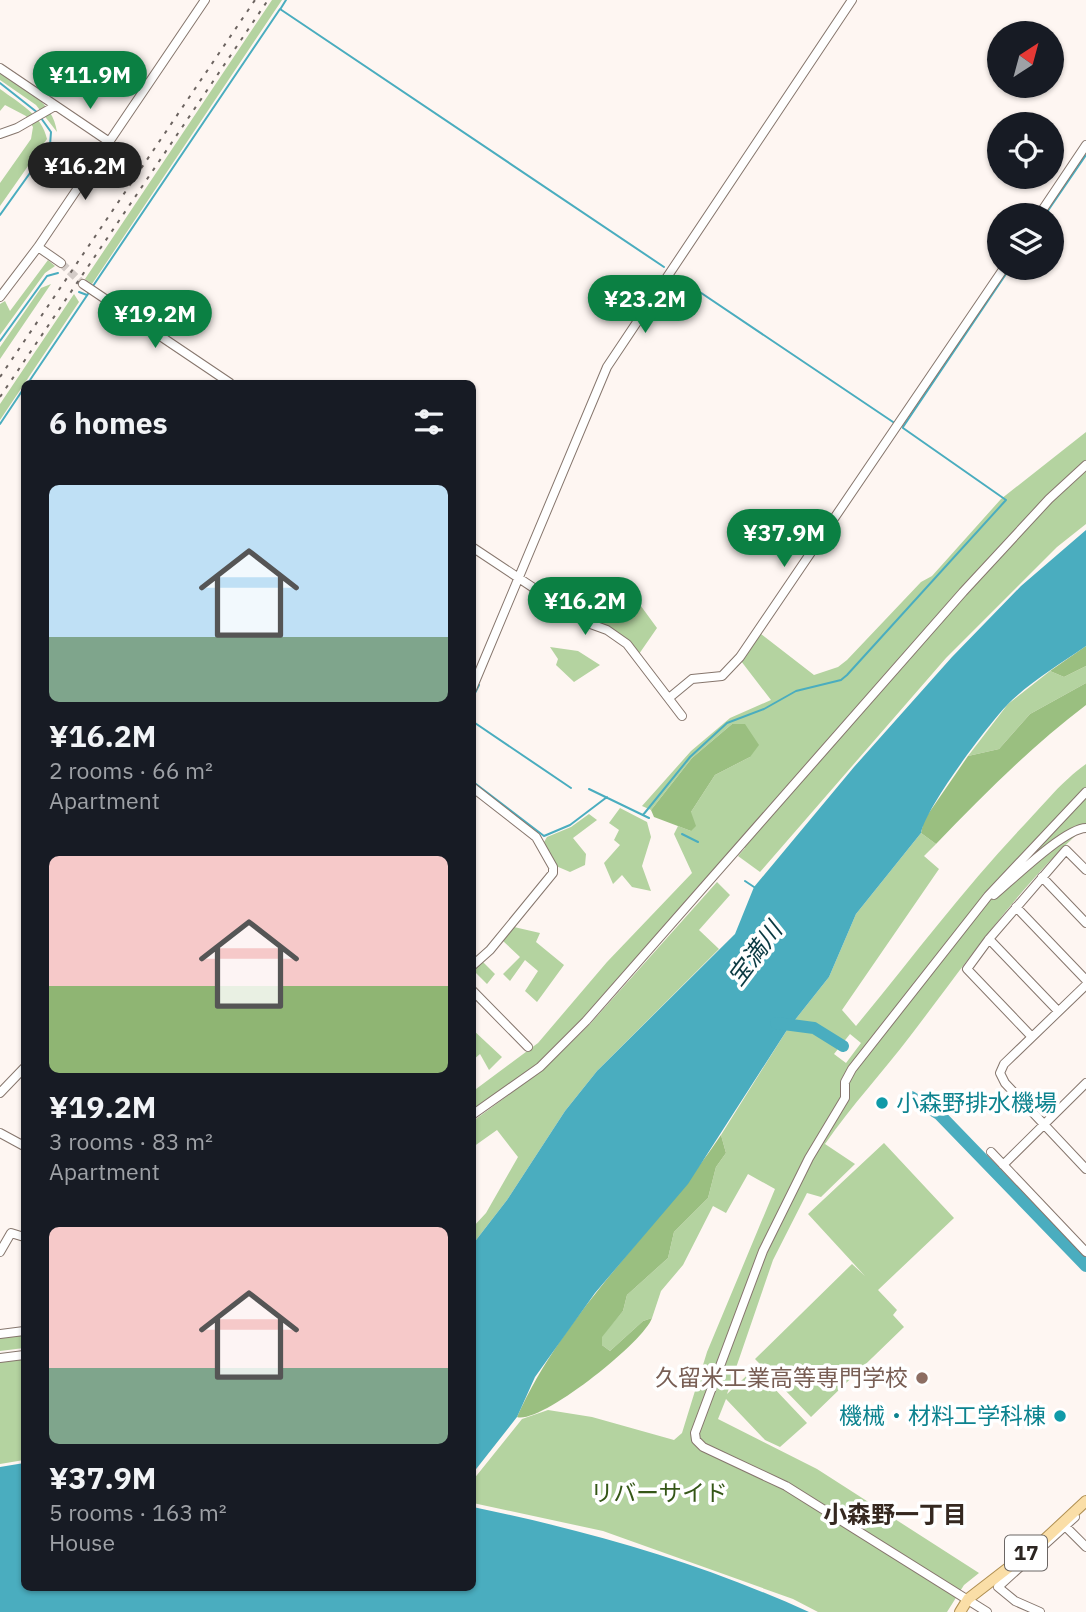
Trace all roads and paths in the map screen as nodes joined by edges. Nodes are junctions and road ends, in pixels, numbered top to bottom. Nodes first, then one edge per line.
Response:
1 (205, 0) edge
2 (852, 0) edge
3 (0, 68) edge
4 (53, 107) junction
5 (0, 134) edge
6 (108, 141) junction
7 (1086, 145) edge
8 (1047, 203) edge
9 (38, 247) junction
10 (61, 263) tunnel mouth
11 (995, 280) edge
12 (89, 288) tunnel mouth
13 (0, 297) edge
14 (226, 380) edge
15 (1086, 465) edge
16 (476, 550) edge
17 (518, 577) junction
18 (476, 679) edge
19 (669, 698) junction
20 (682, 716) dead end
21 (476, 790) edge
22 (1086, 792) edge
23 (1085, 828) edge
24 (1086, 870) edge
25 (1042, 877) junction
26 (988, 896) junction
27 (1016, 906) junction
28 (1086, 923) edge
29 (989, 939) junction
30 (476, 963) edge
31 (1086, 980) edge
32 (1086, 985) edge
33 (476, 994) edge
34 (1058, 1011) junction
35 (1032, 1037) junction
36 (528, 1047) dead end
37 (21, 1071) edge
38 (1085, 1085) edge
39 (0, 1093) edge
40 (476, 1112) edge
41 (1044, 1125) junction
42 (0, 1133) edge
43 (21, 1144) edge
44 (991, 1152) dead end
45 (1003, 1165) junction
46 (1086, 1169) edge
47 (21, 1236) edge
48 (1086, 1237) edge
49 (1079, 1245) junction
50 (0, 1252) edge
51 (1086, 1252) edge
52 (21, 1331) edge
53 (0, 1334) edge
54 (21, 1355) edge
55 (0, 1358) edge
56 (1082, 1505) edge
57 (1066, 1527) junction
58 (1086, 1548) edge
59 (964, 1605) edge
60 (987, 1612) edge
61 (1040, 1612) edge

1 - 6 street
2 - 17 street
3 - 4 street
4 - 5 street
4 - 6 street
6 - 9 street
7 - 8 street
9 - 10 street
9 - 13 street
11 - 19 street
12 - 14 street
15 - 40 street
16 - 17 street
17 - 18 street
17 - 19 street
19 - 20 street
21 - 30 street
22 - 26 street
23 - 26 street
24 - 25 street
25 - 27 street
25 - 28 street
26 - 59 street
27 - 29 street
27 - 31 street
29 - 34 street
29 - 35 street
32 - 34 street
33 - 36 street
34 - 35 street
35 - 41 street
37 - 39 street
38 - 41 street
41 - 45 street
41 - 46 street
42 - 43 street
44 - 45 street
45 - 49 street
47 - 50 street
48 - 49 street
49 - 51 street
52 - 53 street
54 - 55 street
56 - 57 street
56 - 59 main road, 17
57 - 58 street
57 - 61 street
59 - 60 street

